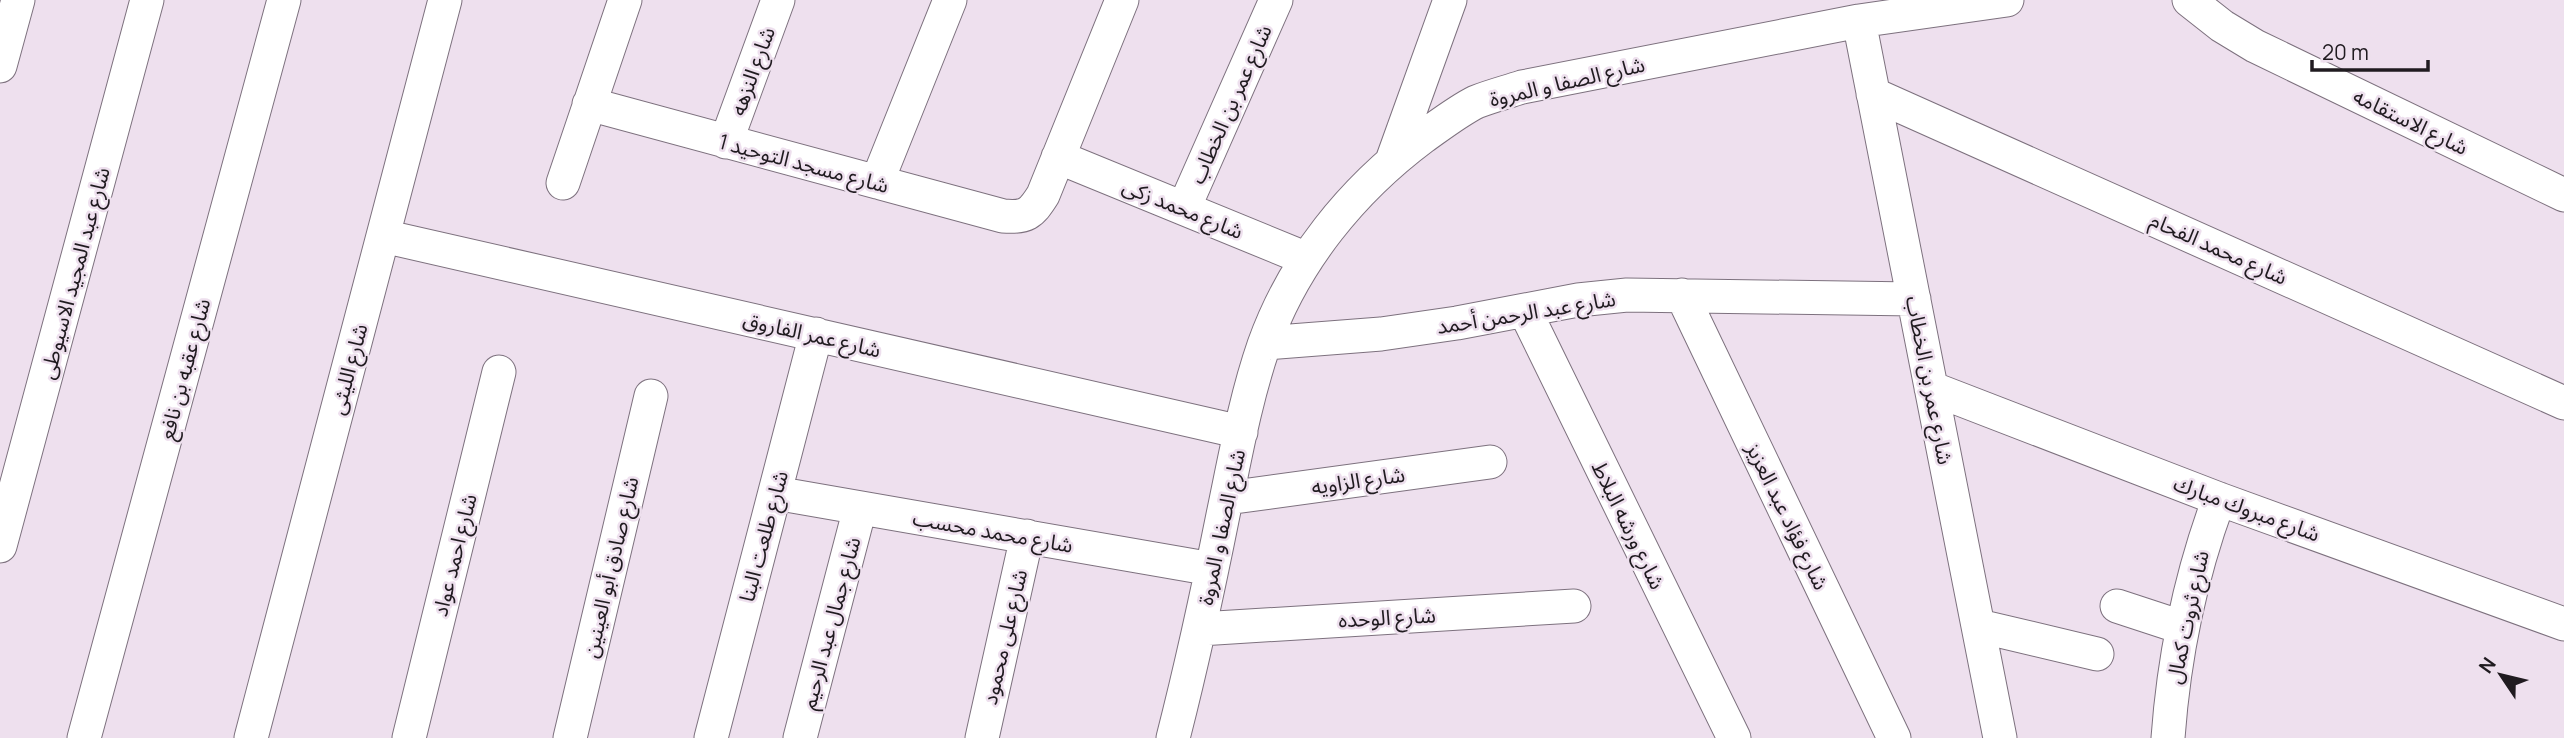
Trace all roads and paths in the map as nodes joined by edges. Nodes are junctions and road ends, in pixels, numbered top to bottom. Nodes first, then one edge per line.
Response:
1 (18, 0) edge
2 (147, 0) edge
3 (284, 0) edge
4 (445, 0) edge
5 (625, 0) edge
6 (778, 0) edge
7 (950, 0) edge
8 (1122, 0) edge
9 (1276, 0) edge
10 (1451, 0) edge
11 (2007, 0) edge
12 (2189, 0) edge
13 (1860, 11) edge
14 (0, 66) edge
15 (1873, 94) junction
16 (589, 104) junction
17 (726, 142) junction
18 (1058, 157) junction
19 (1392, 161) junction
20 (877, 182) junction
21 (563, 183) dead end
22 (2564, 195) edge
23 (1184, 208) junction
24 (383, 236) junction
25 (1307, 259) junction
26 (1682, 295) junction
27 (1913, 299) junction
28 (1525, 311) junction
29 (816, 334) junction
30 (1265, 343) junction
31 (499, 372) dead end
32 (1931, 388) junction
33 (651, 396) dead end
34 (2564, 403) edge
35 (1241, 432) junction
36 (1490, 462) dead end
37 (775, 493) junction
38 (1227, 498) junction
39 (2219, 499) junction
40 (860, 508) junction
41 (1027, 536) junction
42 (0, 546) edge
43 (1212, 569) junction
44 (1574, 606) dead end
45 (2117, 606) dead end
46 (2564, 624) edge
47 (1979, 626) junction
48 (2181, 627) junction
49 (1200, 629) junction
50 (2097, 654) dead end
51 (84, 738) edge
52 (251, 738) edge
53 (409, 738) edge
54 (569, 738) edge
55 (711, 738) edge
56 (800, 738) edge
57 (982, 738) edge
58 (1173, 738) edge
59 (1734, 738) edge
60 (1894, 738) edge
61 (2000, 738) edge
62 (2168, 738) edge

1 - 14 street
2 - 42 street, شارع عبد المجيد الاسيوطى
3 - 51 street, شارع عقبه بن نافع
4 - 24 street, شارع الليثى
5 - 16 street
6 - 17 street, شارع النزهه
7 - 20 street
8 - 18 street
9 - 23 street, شارع عمر بن الخطاب
10 - 19 street
11 - 13 street, شارع الصفا و المروة
12 - 22 street, شارع الاستقامه
13 - 15 street, شارع عمر بن الخطاب
13 - 19 street, شارع الصفا و المروة
15 - 27 street, شارع عمر بن الخطاب
15 - 34 street, شارع محمد الفحام
16 - 17 street, شارع مسجد التوحيد 1
16 - 21 street
17 - 20 street, شارع مسجد التوحيد 1
18 - 20 street, شارع مسجد التوحيد 1
18 - 23 street, شارع محمد زكى
19 - 25 street, شارع الصفا و المروة
23 - 25 street, شارع محمد زكى
24 - 29 street, شارع عمر الفاروق
24 - 52 street, شارع الليثى
25 - 30 street, شارع الصفا و المروة
26 - 27 street, شارع عبد الرحمن أحمد
26 - 28 street, شارع عبد الرحمن أحمد
26 - 60 street, شارع فؤاد عبد العزيز
27 - 32 street, شارع عمر بن الخطاب
28 - 30 street, شارع عبد الرحمن أحمد
28 - 59 street, شارع ورشه البلاط
29 - 35 street, شارع عمر الفاروق
29 - 37 street, شارع طلعت البنا
30 - 35 street, شارع الصفا و المروة
31 - 53 street, شارع احمد عواد
32 - 39 street, شارع مبروك مبارك
32 - 47 street, شارع عمر بن الخطاب
33 - 54 street, شارع صادق أبو العينين
35 - 38 street, شارع الصفا و المروة
36 - 38 street, شارع الزاويه
37 - 40 street, شارع محمد محسب
37 - 55 street, شارع طلعت البنا
38 - 43 street, شارع الصفا و المروة
39 - 46 street, شارع مبروك مبارك
39 - 48 street, شارع ثروت كمال
40 - 41 street, شارع محمد محسب
40 - 56 street, شارع جمال عبد الرحيم
41 - 43 street, شارع محمد محسب
41 - 57 street, شارع على محمود
43 - 49 street, شارع الصفا و المروة
44 - 49 street, شارع الوحده
45 - 48 street
47 - 50 street
47 - 61 street, شارع عمر بن الخطاب
48 - 62 street, شارع ثروت كمال
49 - 58 street, شارع الصفا و المروة

